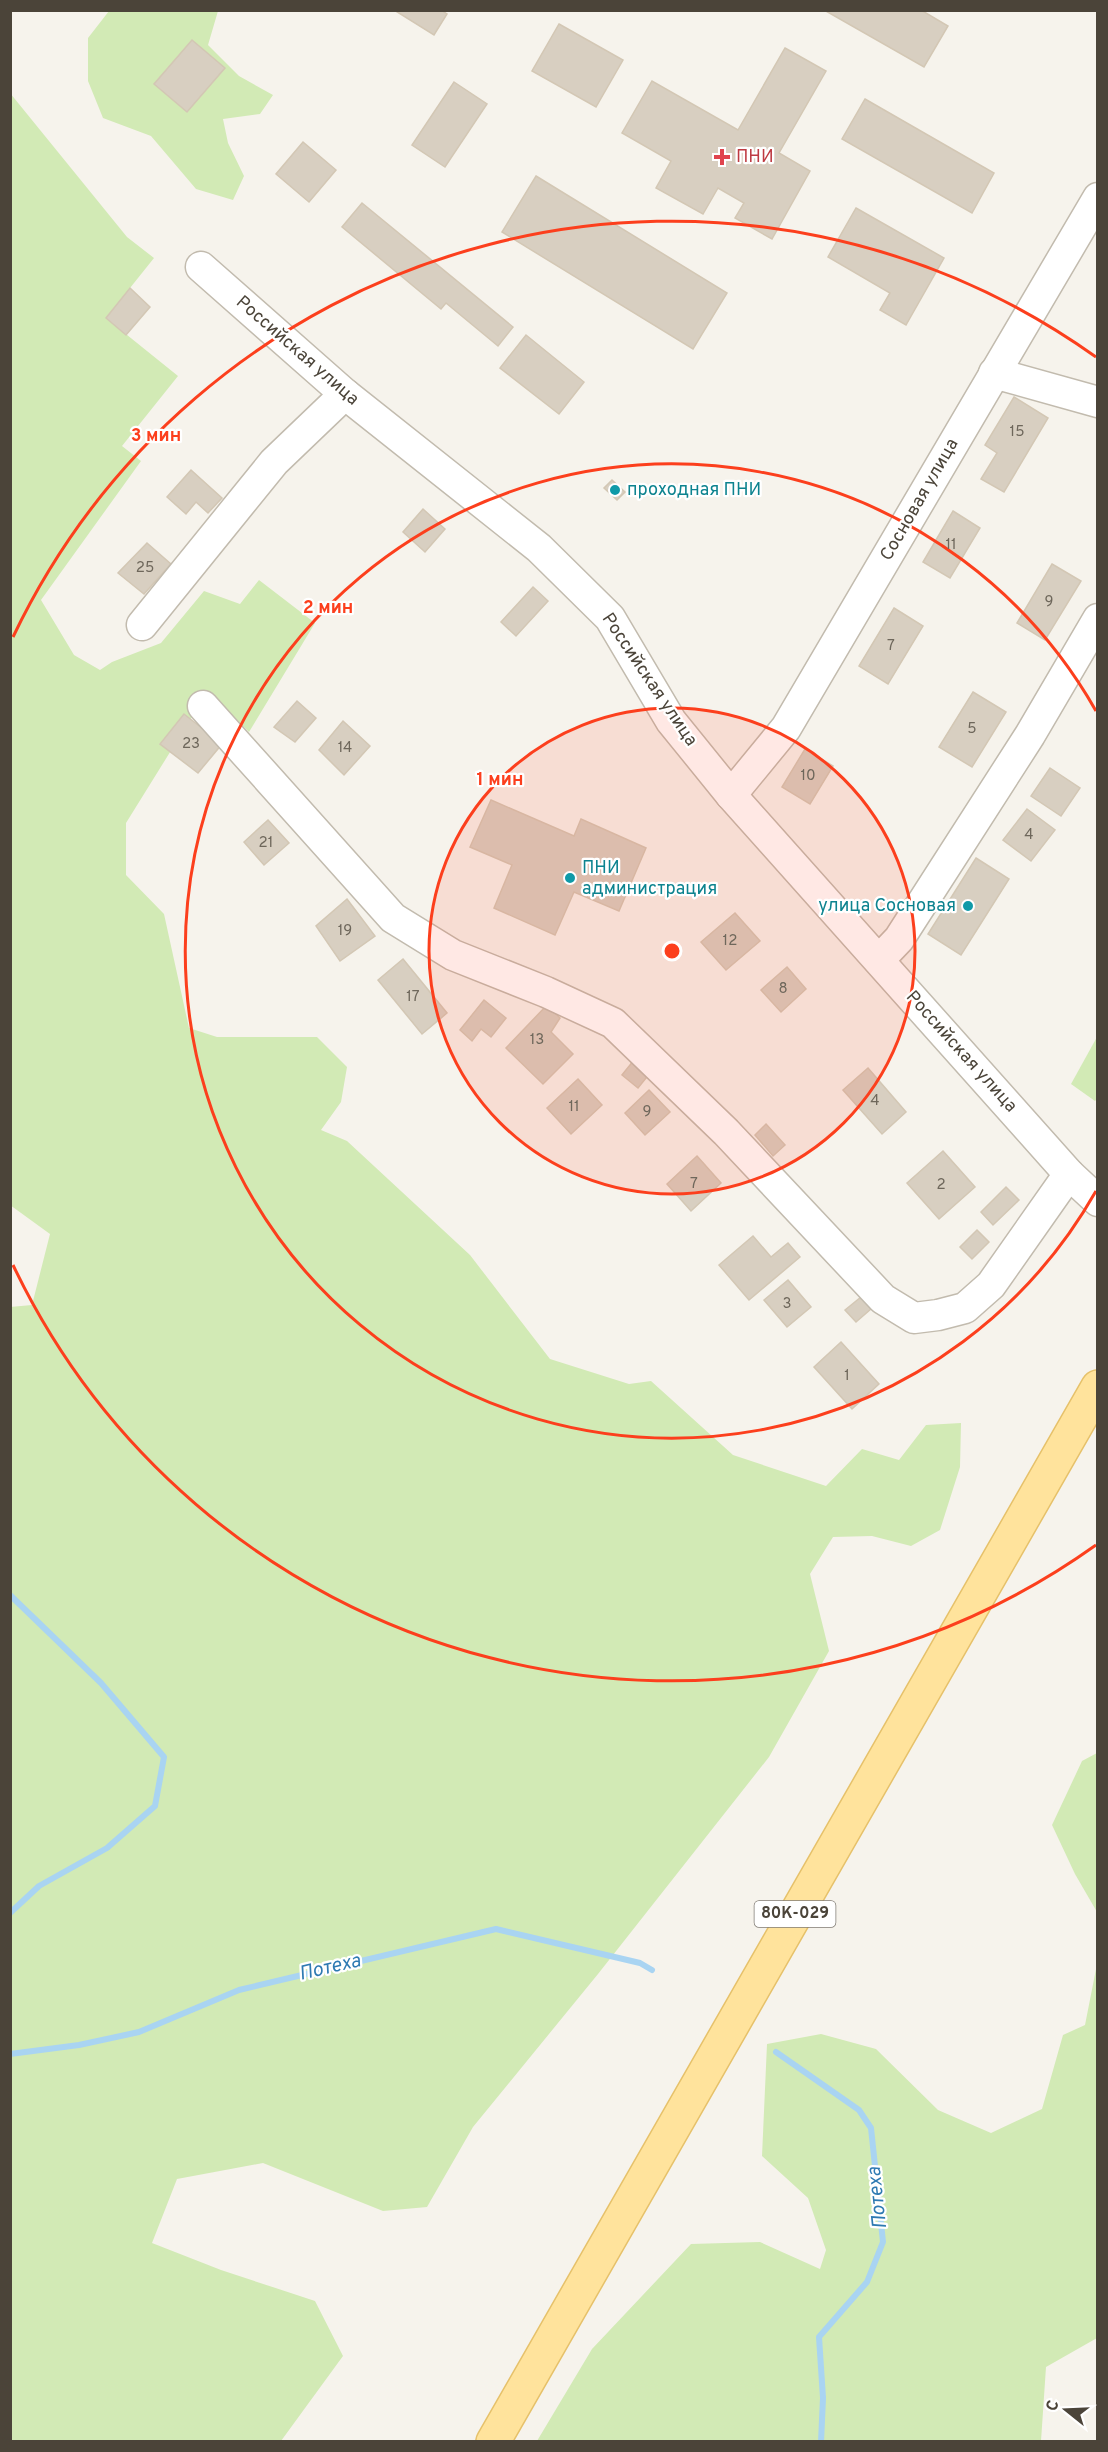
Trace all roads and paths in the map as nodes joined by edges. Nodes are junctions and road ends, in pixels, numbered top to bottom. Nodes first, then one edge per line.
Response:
1 (1098, 198) edge
2 (201, 267) dead end
3 (994, 373) junction
4 (345, 394) junction
5 (1098, 402) edge
6 (1098, 619) edge
7 (142, 625) dead end
8 (203, 706) dead end
9 (731, 795) junction
10 (879, 960) junction
11 (1069, 1174) junction
12 (1098, 1201) edge
13 (1098, 1387) edge
14 (493, 2442) edge

1 - 3 street, Сосновая улица
2 - 4 street, Российская улица
3 - 5 street
3 - 9 street, Сосновая улица
4 - 7 street
4 - 9 street, Российская улица
6 - 10 street
8 - 11 street
9 - 10 street, Российская улица
10 - 11 street, Российская улица
11 - 12 street, Российская улица
13 - 14 main road, 80К-029

